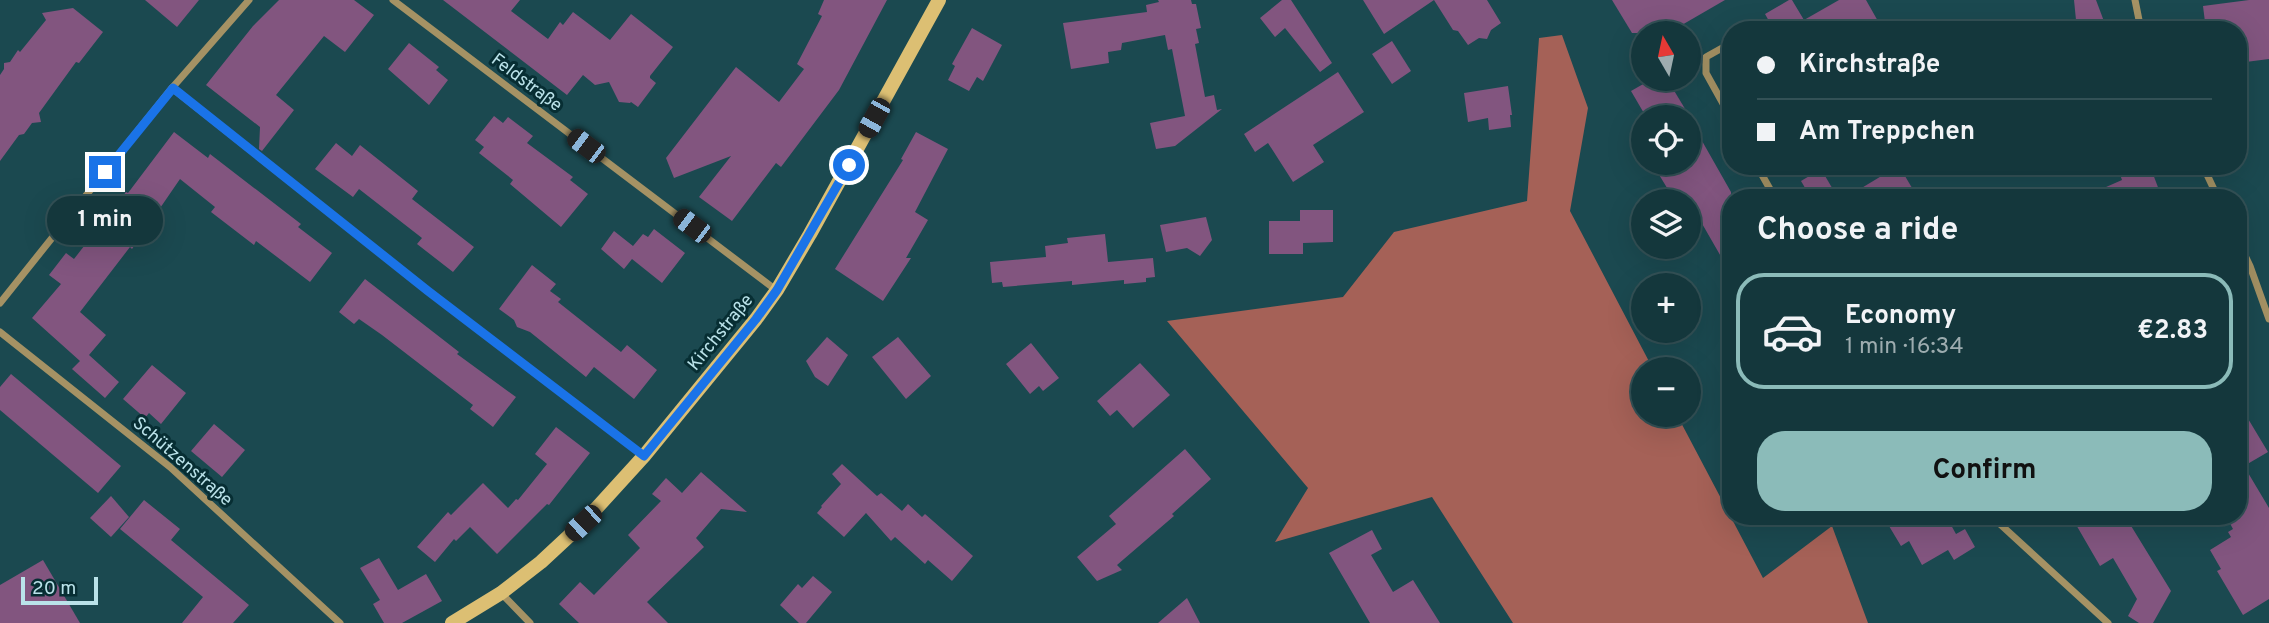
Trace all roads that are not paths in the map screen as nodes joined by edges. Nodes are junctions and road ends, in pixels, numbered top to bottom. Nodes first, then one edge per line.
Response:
1 (249, 0) edge
2 (393, 0) edge
3 (939, 0) edge
4 (2135, 0) edge
5 (2139, 21) edge
6 (1722, 48) edge
7 (173, 88) junction
8 (1722, 102) edge
9 (2247, 260) edge
10 (777, 290) junction
11 (0, 303) edge
12 (2269, 319) edge
13 (0, 332) edge
14 (644, 456) junction
15 (2001, 525) edge
16 (501, 593) junction
17 (340, 623) edge
18 (452, 623) edge
19 (530, 623) edge
20 (2108, 623) edge

1 - 7 street
2 - 10 street, Feldstraße
3 - 10 street, Kirchstraße
4 - 5 street
6 - 8 street
7 - 11 street
7 - 14 street
9 - 12 street
10 - 14 street, Kirchstraße
13 - 17 street, Schützenstraße
14 - 16 street, Kirchstraße
15 - 20 street
16 - 18 street, Kirchstraße
16 - 19 street

